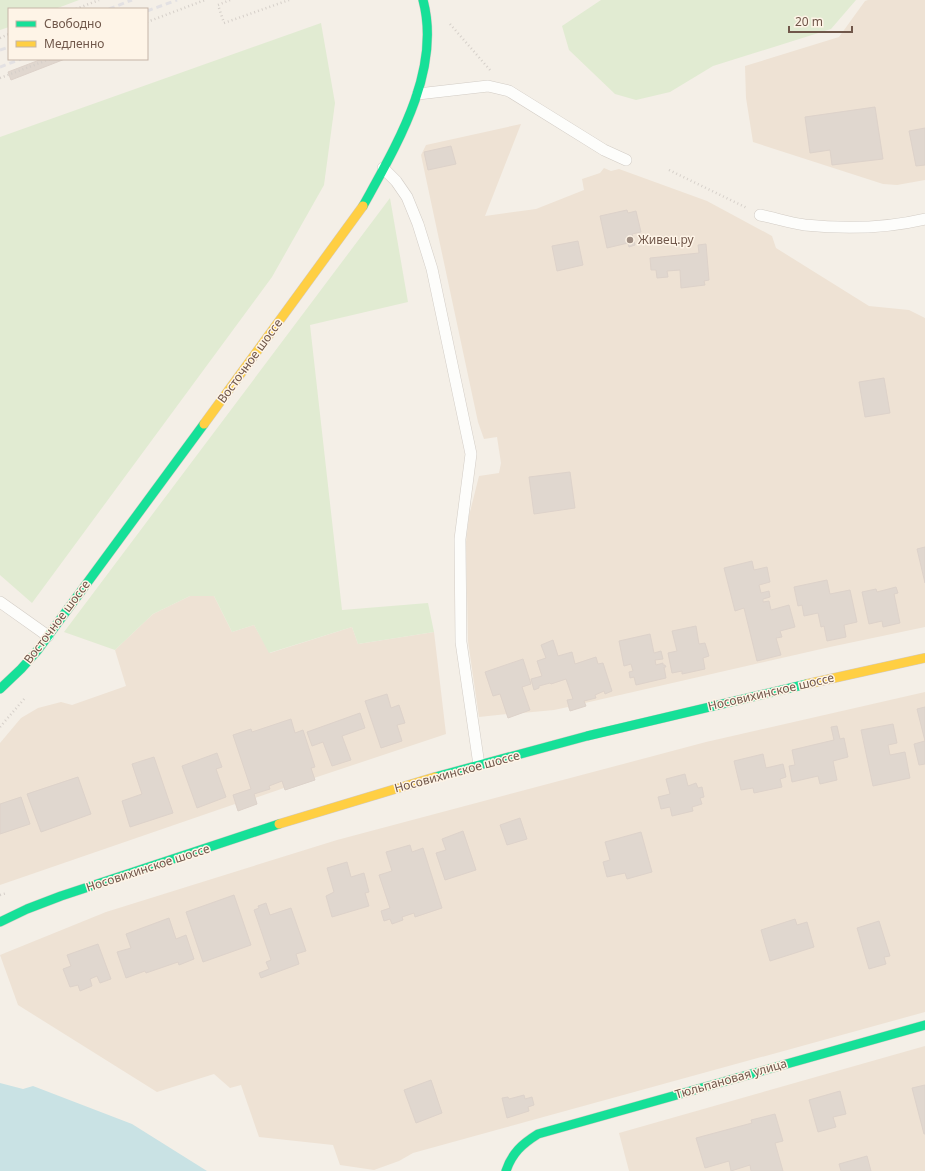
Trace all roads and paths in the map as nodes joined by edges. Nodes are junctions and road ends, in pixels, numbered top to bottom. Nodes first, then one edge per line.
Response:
1 (99, 0) edge
2 (205, 0) edge
3 (230, 0) edge
4 (289, 0) edge
5 (424, 0) edge
6 (79, 8) edge
7 (148, 22) edge
8 (449, 23) dead end
9 (47, 60) edge
10 (0, 78) edge
11 (509, 91) junction
12 (418, 94) junction
13 (626, 160) dead end
14 (383, 168) junction
15 (669, 170) dead end
16 (760, 215) joint
17 (925, 219) edge
18 (0, 602) edge
19 (48, 636) junction
20 (925, 658) edge
21 (4, 692) edge
22 (479, 765) junction
23 (7, 909) dead end
24 (27, 909) junction
25 (0, 922) edge
26 (925, 1025) edge
27 (506, 1171) edge

1 - 6 path
2 - 7 path
3 - 4 path
5 - 12 main road, Восточное шоссе
8 - 11 path
9 - 10 path
11 - 12 lane
11 - 13 lane
12 - 14 main road, Восточное шоссе
14 - 19 main road, Восточное шоссе
14 - 22 lane
15 - 16 path
16 - 17 lane
18 - 19 lane
19 - 21 main road, Восточное шоссе
20 - 22 main road, Носовихинское шоссе
22 - 24 main road, Носовихинское шоссе
23 - 24 main road
24 - 25 main road, Носовихинское шоссе
26 - 27 main road, Тюльпановая улица

